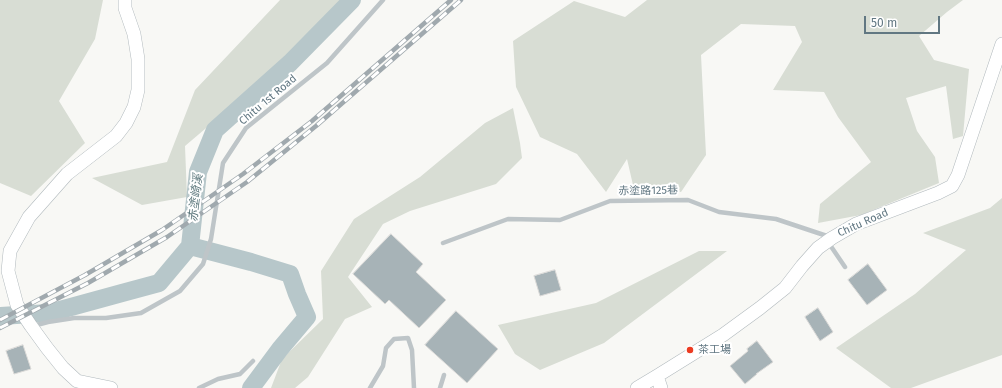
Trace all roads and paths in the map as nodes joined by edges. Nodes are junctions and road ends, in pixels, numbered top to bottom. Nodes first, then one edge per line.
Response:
1 (125, 0) edge
2 (383, 0) edge
3 (1002, 44) edge
4 (830, 239) junction
5 (443, 242) dead end
6 (845, 267) dead end
7 (31, 327) junction
8 (253, 361) dead end
9 (444, 375) dead end
10 (659, 382) edge
11 (111, 388) edge
12 (199, 388) edge
13 (370, 388) edge
14 (414, 388) edge
15 (440, 388) edge
16 (637, 388) edge

1 - 7 street
2 - 7 lane, Chitu 1st Road
3 - 4 street, Chitu Road
4 - 5 lane, 赤塗路125巷
4 - 6 lane
4 - 10 street, Chitu Road
7 - 11 street
8 - 12 lane
9 - 15 lane
10 - 16 street, Chitu Road
13 - 14 lane

